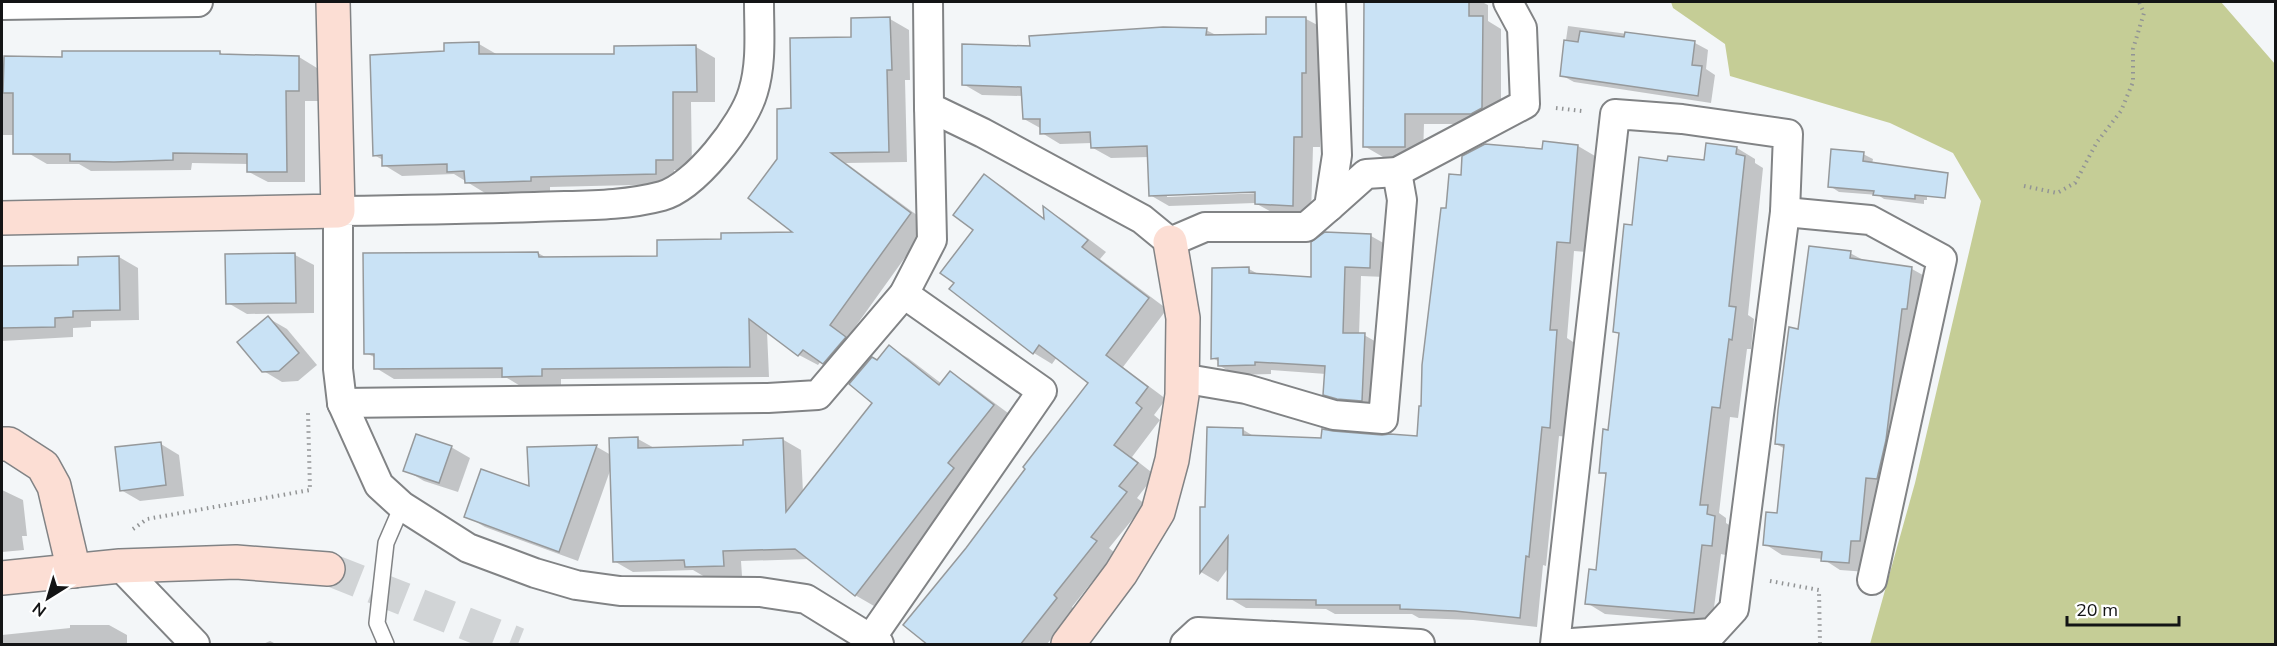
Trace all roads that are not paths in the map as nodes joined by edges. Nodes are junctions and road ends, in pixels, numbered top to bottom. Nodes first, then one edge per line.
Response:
1 (198, 2) edge
2 (333, 2) edge
3 (759, 2) edge
4 (928, 2) edge
5 (1331, 2) edge
6 (1508, 2) edge
7 (2, 5) edge
8 (929, 107) junction
9 (1397, 172) junction
10 (1329, 207) junction
11 (338, 211) junction
12 (1785, 212) junction
13 (2, 218) edge
14 (1170, 242) junction
15 (904, 294) junction
16 (1181, 378) junction
17 (342, 403) junction
18 (2, 444) edge
19 (402, 506) junction
20 (120, 566) junction
21 (328, 569) tunnel mouth
22 (74, 571) junction
23 (2, 578) edge
24 (1872, 580) dead end
25 (873, 642) edge
26 (195, 645) edge
27 (386, 645) edge
28 (1068, 645) edge
29 (1185, 645) edge
30 (1420, 645) edge
31 (1556, 645) edge

1 - 7 street
2 - 11 street
3 - 11 street
4 - 8 street
5 - 10 street
6 - 9 street
8 - 14 street
8 - 15 street
9 - 10 street
9 - 16 street
10 - 14 street
11 - 13 street
11 - 17 street
12 - 24 street
12 - 31 street
12 - 31 street
14 - 16 street
15 - 17 street
15 - 25 street
16 - 28 street
17 - 19 street
18 - 22 street
19 - 25 street
19 - 27 lane
20 - 21 street
20 - 22 street
20 - 26 street
22 - 23 street
29 - 30 street

